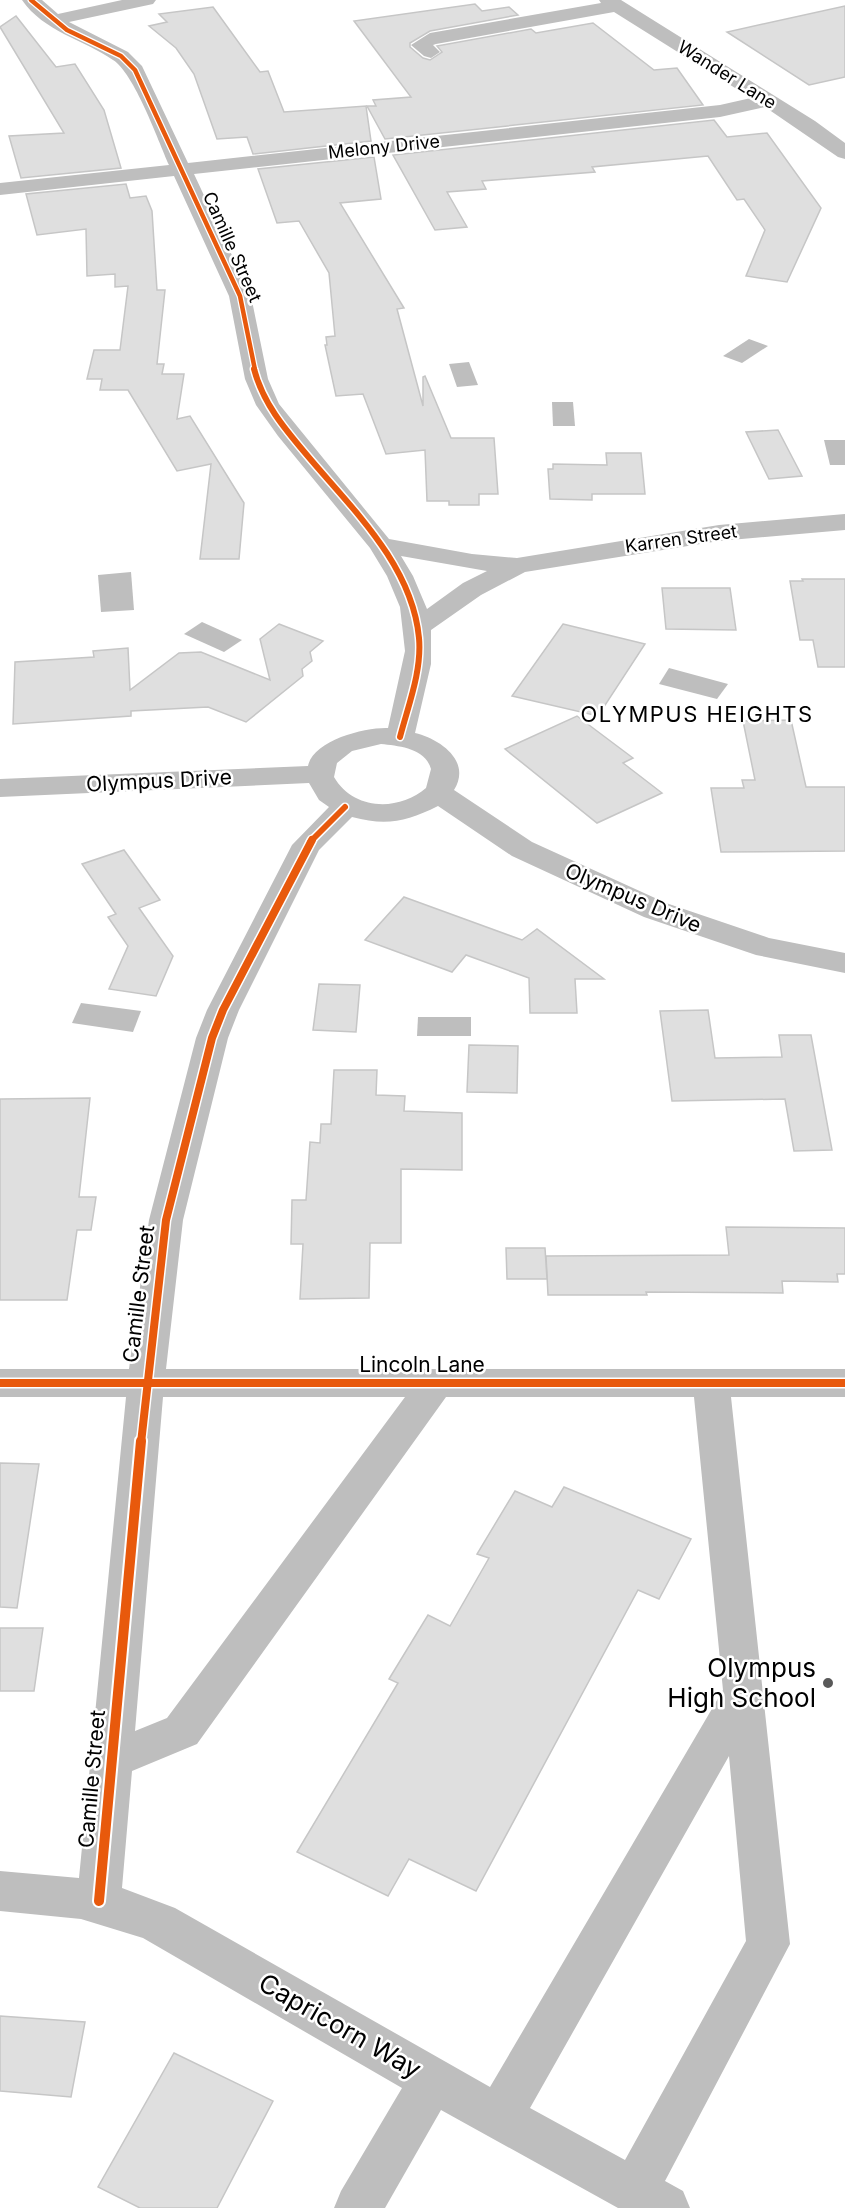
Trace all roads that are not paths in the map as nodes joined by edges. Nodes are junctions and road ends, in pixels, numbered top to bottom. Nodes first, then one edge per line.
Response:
1 (31, 0) edge
2 (147, 0) edge
3 (612, 3) edge
4 (54, 20) junction
5 (431, 52) dead end
6 (768, 100) junction
7 (845, 153) edge
8 (181, 169) junction
9 (0, 189) edge
10 (845, 522) edge
11 (381, 545) junction
12 (518, 565) junction
13 (418, 627) junction
14 (399, 737) junction
15 (318, 774) junction
16 (0, 788) edge
17 (438, 793) junction
18 (345, 807) junction
19 (845, 963) edge
20 (0, 1383) edge
21 (146, 1383) junction
22 (436, 1383) junction
23 (711, 1383) junction
24 (845, 1383) edge
25 (744, 1692) junction
26 (112, 1760) junction
27 (0, 1891) edge
28 (99, 1901) junction
29 (432, 2080) junction
30 (500, 2115) junction
31 (650, 2199) edge
32 (358, 2208) edge

1 - 4 street, Camille Street
2 - 4 street
3 - 5 street
3 - 6 street, Wander Lane
4 - 8 street, Camille Street
6 - 7 street, Wander Lane
6 - 8 street, Melony Drive
8 - 9 street, Melony Drive
8 - 11 street, Camille Street
10 - 12 street, Karren Street
11 - 12 street, Karren Street
11 - 13 street, Camille Street
12 - 13 street, Karren Street
13 - 14 street, Camille Street
14 - 15 street
14 - 17 street
15 - 16 street, Olympus Drive
15 - 18 street
17 - 18 street
17 - 19 street, Olympus Drive
18 - 21 street, Camille Street
20 - 21 street, Lincoln Lane
21 - 22 street, Lincoln Lane
21 - 26 street, Camille Street
22 - 23 street, Lincoln Lane
22 - 26 street
23 - 24 street, Lincoln Lane
23 - 25 street
25 - 30 street
25 - 31 street
26 - 28 street, Camille Street
27 - 28 street, Capricorn Way
28 - 29 street, Capricorn Way
29 - 30 street, Capricorn Way
29 - 32 street
30 - 31 street, Capricorn Way

